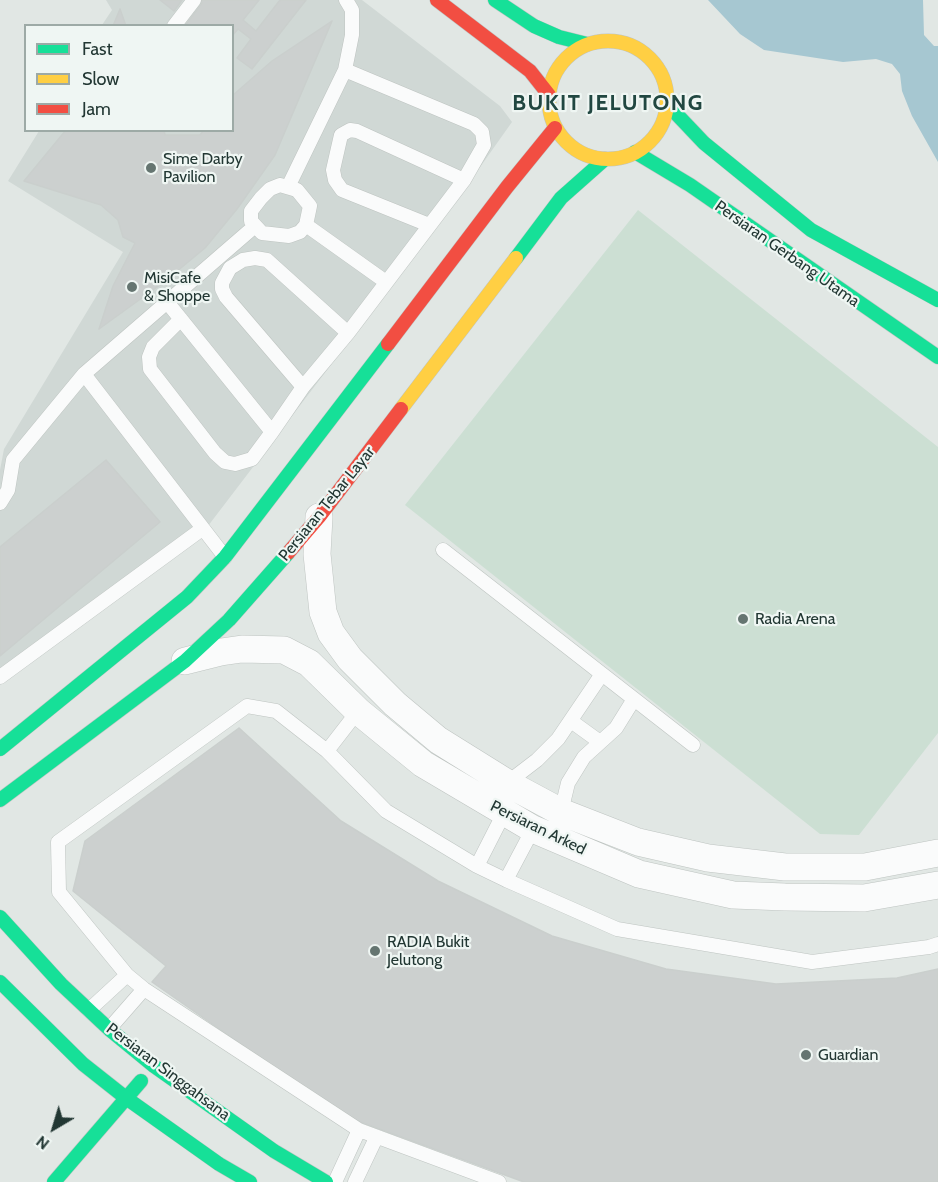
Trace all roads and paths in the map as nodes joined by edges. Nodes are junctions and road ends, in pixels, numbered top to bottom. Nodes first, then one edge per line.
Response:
1 (194, 0) edge
2 (346, 0) edge
3 (437, 0) edge
4 (495, 0) edge
5 (176, 24) edge
6 (587, 44) junction
7 (345, 70) junction
8 (549, 95) junction
9 (667, 104) junction
10 (555, 128) junction
11 (635, 152) junction
12 (605, 159) junction
13 (464, 180) junction
14 (288, 187) junction
15 (306, 225) junction
16 (429, 225) junction
17 (255, 226) junction
18 (386, 282) junction
19 (938, 300) edge
20 (167, 302) junction
21 (180, 319) junction
22 (348, 333) junction
23 (938, 357) edge
24 (84, 374) junction
25 (303, 387) junction
26 (272, 432) junction
27 (0, 503) edge
28 (319, 517) junction
29 (202, 529) junction
30 (443, 550) dead end
31 (225, 557) junction
32 (185, 661) junction
33 (602, 674) junction
34 (0, 677) edge
35 (634, 699) junction
36 (358, 711) junction
37 (571, 721) junction
38 (600, 742) junction
39 (693, 745) dead end
40 (0, 749) edge
41 (327, 751) junction
42 (507, 783) junction
43 (0, 800) edge
44 (561, 812) junction
45 (504, 813) junction
46 (533, 829) junction
47 (938, 853) edge
48 (477, 866) junction
49 (506, 880) junction
50 (938, 885) edge
51 (0, 917) edge
52 (938, 944) edge
53 (126, 975) junction
54 (0, 982) edge
55 (144, 990) junction
56 (89, 1010) junction
57 (109, 1029) junction
58 (154, 1066) junction
59 (126, 1098) junction
60 (359, 1130) junction
61 (376, 1138) junction
62 (54, 1182) edge
63 (250, 1182) edge
64 (326, 1182) edge
65 (334, 1182) edge
66 (355, 1182) edge
67 (499, 1182) edge

1 - 5 lane
2 - 7 lane
3 - 8 main road
4 - 6 main road
6 - 8 main road
6 - 9 main road
7 - 13 lane
7 - 14 lane
8 - 10 main road
9 - 11 main road
9 - 19 main road, Persiaran Gerbang Utama
10 - 12 main road
10 - 31 main road
11 - 12 main road
11 - 23 main road, Persiaran Gerbang Utama
12 - 28 main road, Persiaran Tebar Layar
13 - 16 lane
13 - 16 lane
14 - 15 lane
14 - 17 lane
15 - 17 lane
15 - 18 lane
16 - 18 lane
17 - 20 lane
18 - 22 lane
20 - 21 lane
20 - 24 lane
21 - 26 lane
21 - 26 lane
22 - 25 lane
22 - 25 lane
24 - 27 lane
24 - 29 lane
25 - 26 lane
28 - 32 main road, Persiaran Tebar Layar
28 - 42 street, Persiaran Arked
29 - 31 lane
29 - 34 lane
30 - 33 lane
31 - 40 main road
32 - 36 street, Persiaran Arked
32 - 43 main road, Persiaran Tebar Layar
33 - 35 lane
33 - 37 lane
35 - 38 lane
35 - 39 lane
36 - 41 lane
36 - 45 street, Persiaran Arked
37 - 38 lane
37 - 42 lane
38 - 44 lane
41 - 48 lane
41 - 53 lane
42 - 44 street, Persiaran Arked
44 - 47 street, Persiaran Arked
45 - 46 street, Persiaran Arked
45 - 48 lane
46 - 49 lane
46 - 50 street, Persiaran Arked
48 - 49 lane
49 - 52 lane
51 - 56 main road, Persiaran Singgahsana
53 - 55 lane
53 - 56 lane
54 - 59 main road
55 - 57 lane
55 - 60 lane
56 - 57 main road, Persiaran Singgahsana
57 - 58 main road, Persiaran Singgahsana
58 - 59 main road
58 - 64 main road, Persiaran Singgahsana
59 - 62 main road
59 - 63 main road
60 - 61 lane
60 - 65 lane
61 - 66 lane
61 - 67 lane

